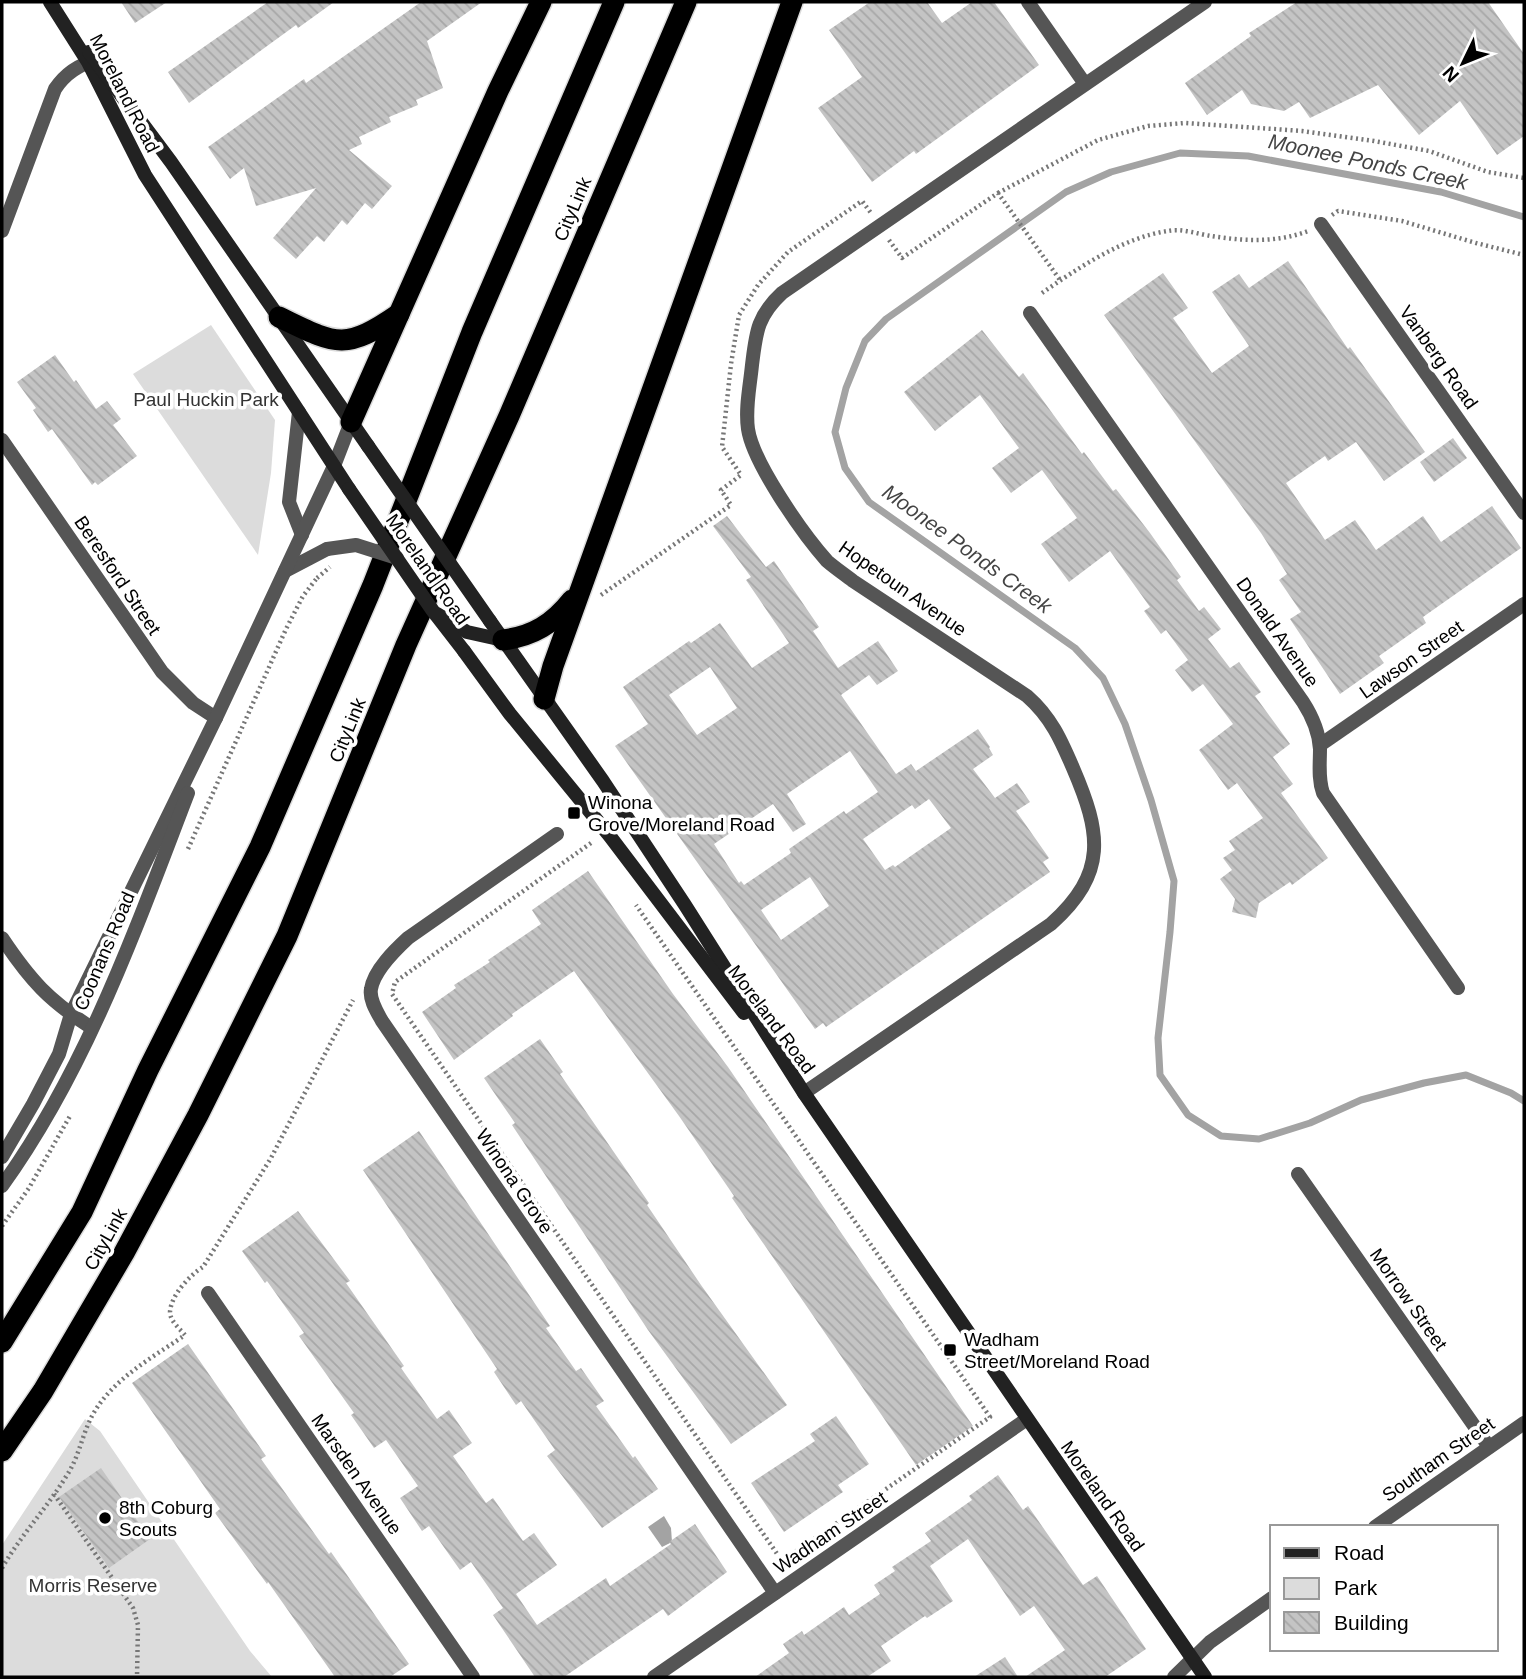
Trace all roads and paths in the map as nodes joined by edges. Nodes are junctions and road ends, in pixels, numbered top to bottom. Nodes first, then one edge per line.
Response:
1 (50, 2) edge
2 (541, 2) edge
3 (614, 2) edge
4 (686, 2) edge
5 (792, 2) edge
6 (1028, 2) edge
7 (1205, 2) edge
8 (92, 61) junction
9 (1085, 84) junction
10 (1524, 178) edge
11 (998, 193) junction
12 (1321, 224) junction
13 (879, 226) junction
14 (2, 231) edge
15 (1524, 255) edge
16 (1060, 280) junction
17 (1042, 293) dead end
18 (1030, 313) dead end
19 (399, 314) junction
20 (279, 317) junction
21 (299, 412) junction
22 (351, 422) junction
23 (2, 440) edge
24 (334, 466) junction
25 (731, 505) dead end
26 (1524, 513) edge
27 (302, 534) junction
28 (593, 557) junction
29 (397, 558) junction
30 (337, 562) dead end
31 (284, 571) junction
32 (317, 578) dead end
33 (1524, 604) edge
34 (433, 611) junction
35 (503, 640) junction
36 (544, 699) junction
37 (216, 718) junction
38 (1320, 745) junction
39 (556, 834) dead end
40 (584, 834) dead end
41 (629, 895) dead end
42 (2, 938) edge
43 (1458, 988) dead end
44 (354, 997) dead end
45 (71, 1014) junction
46 (92, 1028) junction
47 (804, 1093) junction
48 (2, 1157) edge
49 (1298, 1174) dead end
50 (2, 1186) edge
51 (208, 1293) dead end
52 (2, 1342) edge
53 (1027, 1419) junction
54 (1524, 1423) edge
55 (1489, 1447) junction
56 (2, 1451) edge
57 (54, 1494) junction
58 (1378, 1525) edge
59 (2, 1568) edge
60 (775, 1593) junction
61 (1270, 1599) edge
62 (1192, 1659) junction
63 (137, 1677) edge
64 (473, 1677) edge
65 (654, 1677) edge
66 (1174, 1677) edge
67 (1205, 1677) edge

1 - 8 main road, Moreland Road
2 - 19 highway
3 - 52 highway, CityLink
4 - 56 highway, CityLink
5 - 28 highway
6 - 9 street
7 - 9 street, Hopetoun Avenue
8 - 14 street
8 - 20 main road, Moreland Road
8 - 21 main road, Moreland Road
9 - 13 street, Hopetoun Avenue
10 - 11 path
11 - 13 path
11 - 16 path
12 - 15 path
12 - 16 path
12 - 26 street, Vanberg Road
13 - 25 path
13 - 47 street, Hopetoun Avenue
16 - 17 path
18 - 38 street, Donald Avenue
19 - 20 highway
19 - 22 highway
20 - 22 main road, Moreland Road
21 - 24 main road, Moreland Road
21 - 27 street
22 - 24 street, Coonans Road
22 - 35 main road, Moreland Road, bridge
23 - 37 street, Beresford Street
24 - 27 street, Coonans Road
24 - 29 main road, Moreland Road, bridge
27 - 31 street, Coonans Road
28 - 35 highway
28 - 36 highway
29 - 31 street, bridge
29 - 34 main road, Moreland Road, bridge
30 - 32 path, bridge
31 - 37 street, Coonans Road
33 - 38 street, Lawson Street
34 - 35 main road
34 - 47 main road, Moreland Road, bridge
35 - 36 main road, Moreland Road
36 - 47 main road, Moreland Road
37 - 45 street, Coonans Road
37 - 46 street, Coonans Road
38 - 43 street, Donald Avenue
39 - 60 street, Winona Grove
40 - 41 path
42 - 45 street
44 - 57 path
45 - 46 street
45 - 48 street, Coonans Road
46 - 50 street, Coonans Road
47 - 53 main road, Moreland Road
49 - 55 street, Morrow Street
51 - 64 street, Marsden Avenue
53 - 60 street, Wadham Street
53 - 62 main road, Moreland Road
54 - 55 street, Southam Street
55 - 58 street, Southam Street
57 - 59 path
57 - 63 path
60 - 65 street, Wadham Street
61 - 62 street
62 - 66 street
62 - 67 main road, Moreland Road

